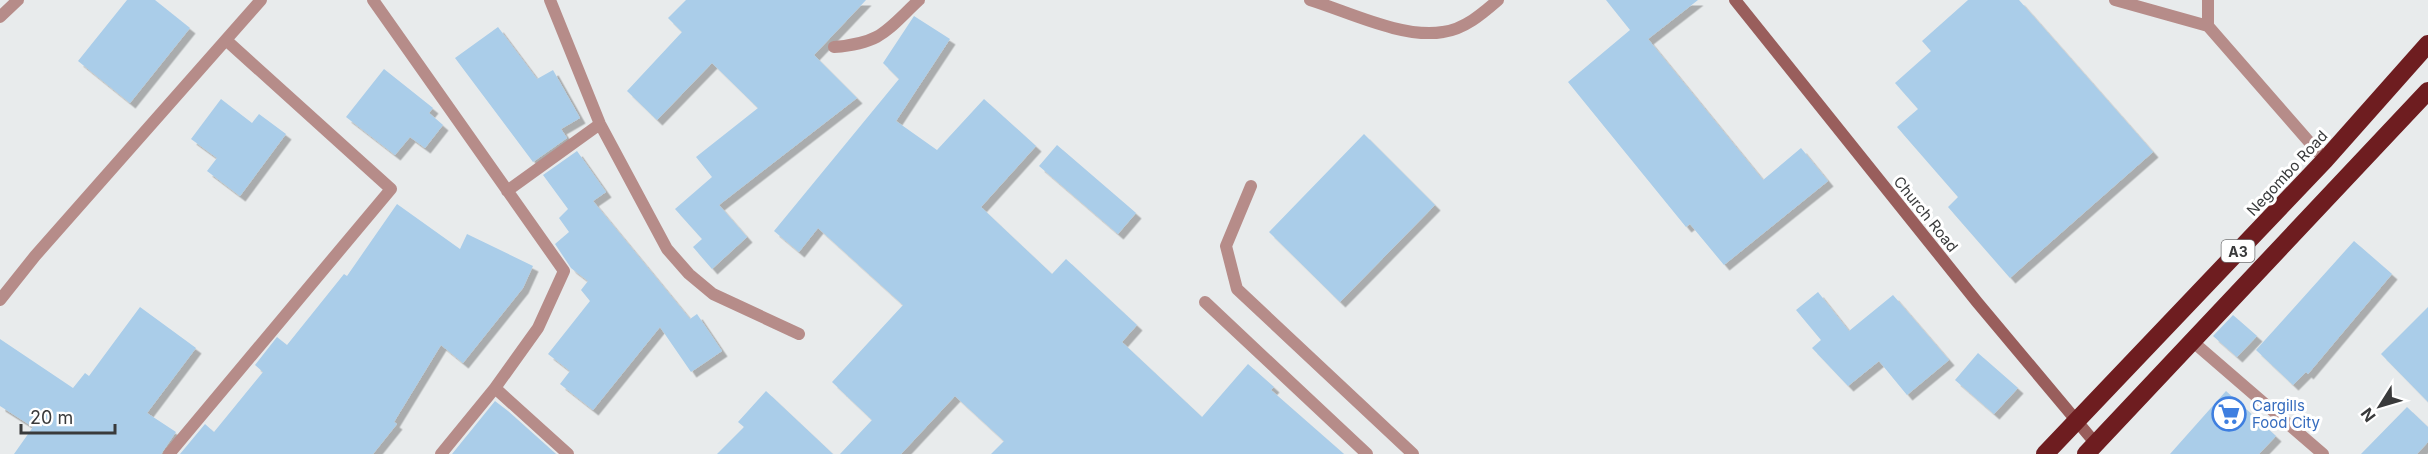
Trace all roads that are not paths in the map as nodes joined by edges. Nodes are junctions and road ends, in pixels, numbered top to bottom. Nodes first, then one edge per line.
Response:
1 (18, 0) edge
2 (261, 0) edge
3 (373, 0) edge
4 (550, 0) edge
5 (919, 0) edge
6 (1310, 0) edge
7 (1498, 0) edge
8 (1735, 0) edge
9 (2115, 0) edge
10 (2208, 0) edge
11 (0, 17) edge
12 (2208, 26) junction
13 (226, 40) junction
14 (2428, 44) edge
15 (834, 47) dead end
16 (2428, 91) edge
17 (600, 124) junction
18 (2325, 159) junction
19 (1251, 186) dead end
20 (507, 191) junction
21 (0, 300) edge
22 (1205, 302) dead end
23 (799, 334) dead end
24 (2192, 341) junction
25 (495, 388) junction
26 (2077, 421) junction
27 (2091, 449) edge
28 (169, 454) edge
29 (441, 454) edge
30 (568, 454) edge
31 (1367, 454) edge
32 (1413, 454) edge
33 (2045, 454) edge
34 (2323, 454) edge

1 - 11 street
2 - 13 street
3 - 20 street
4 - 17 street
5 - 15 street
6 - 7 street
8 - 26 street, Church Road
9 - 12 street
10 - 12 street
12 - 18 street
13 - 21 street
13 - 28 street
14 - 18 highway, Negombo Road / A3
16 - 24 highway, A3
17 - 20 street
17 - 23 street
18 - 26 highway, Negombo Road / A3
19 - 32 street
20 - 25 street
22 - 31 street
24 - 27 highway, A3
24 - 34 street
25 - 29 street
25 - 30 street
26 - 27 street, Church Road
26 - 33 highway, Negombo Road / A3

